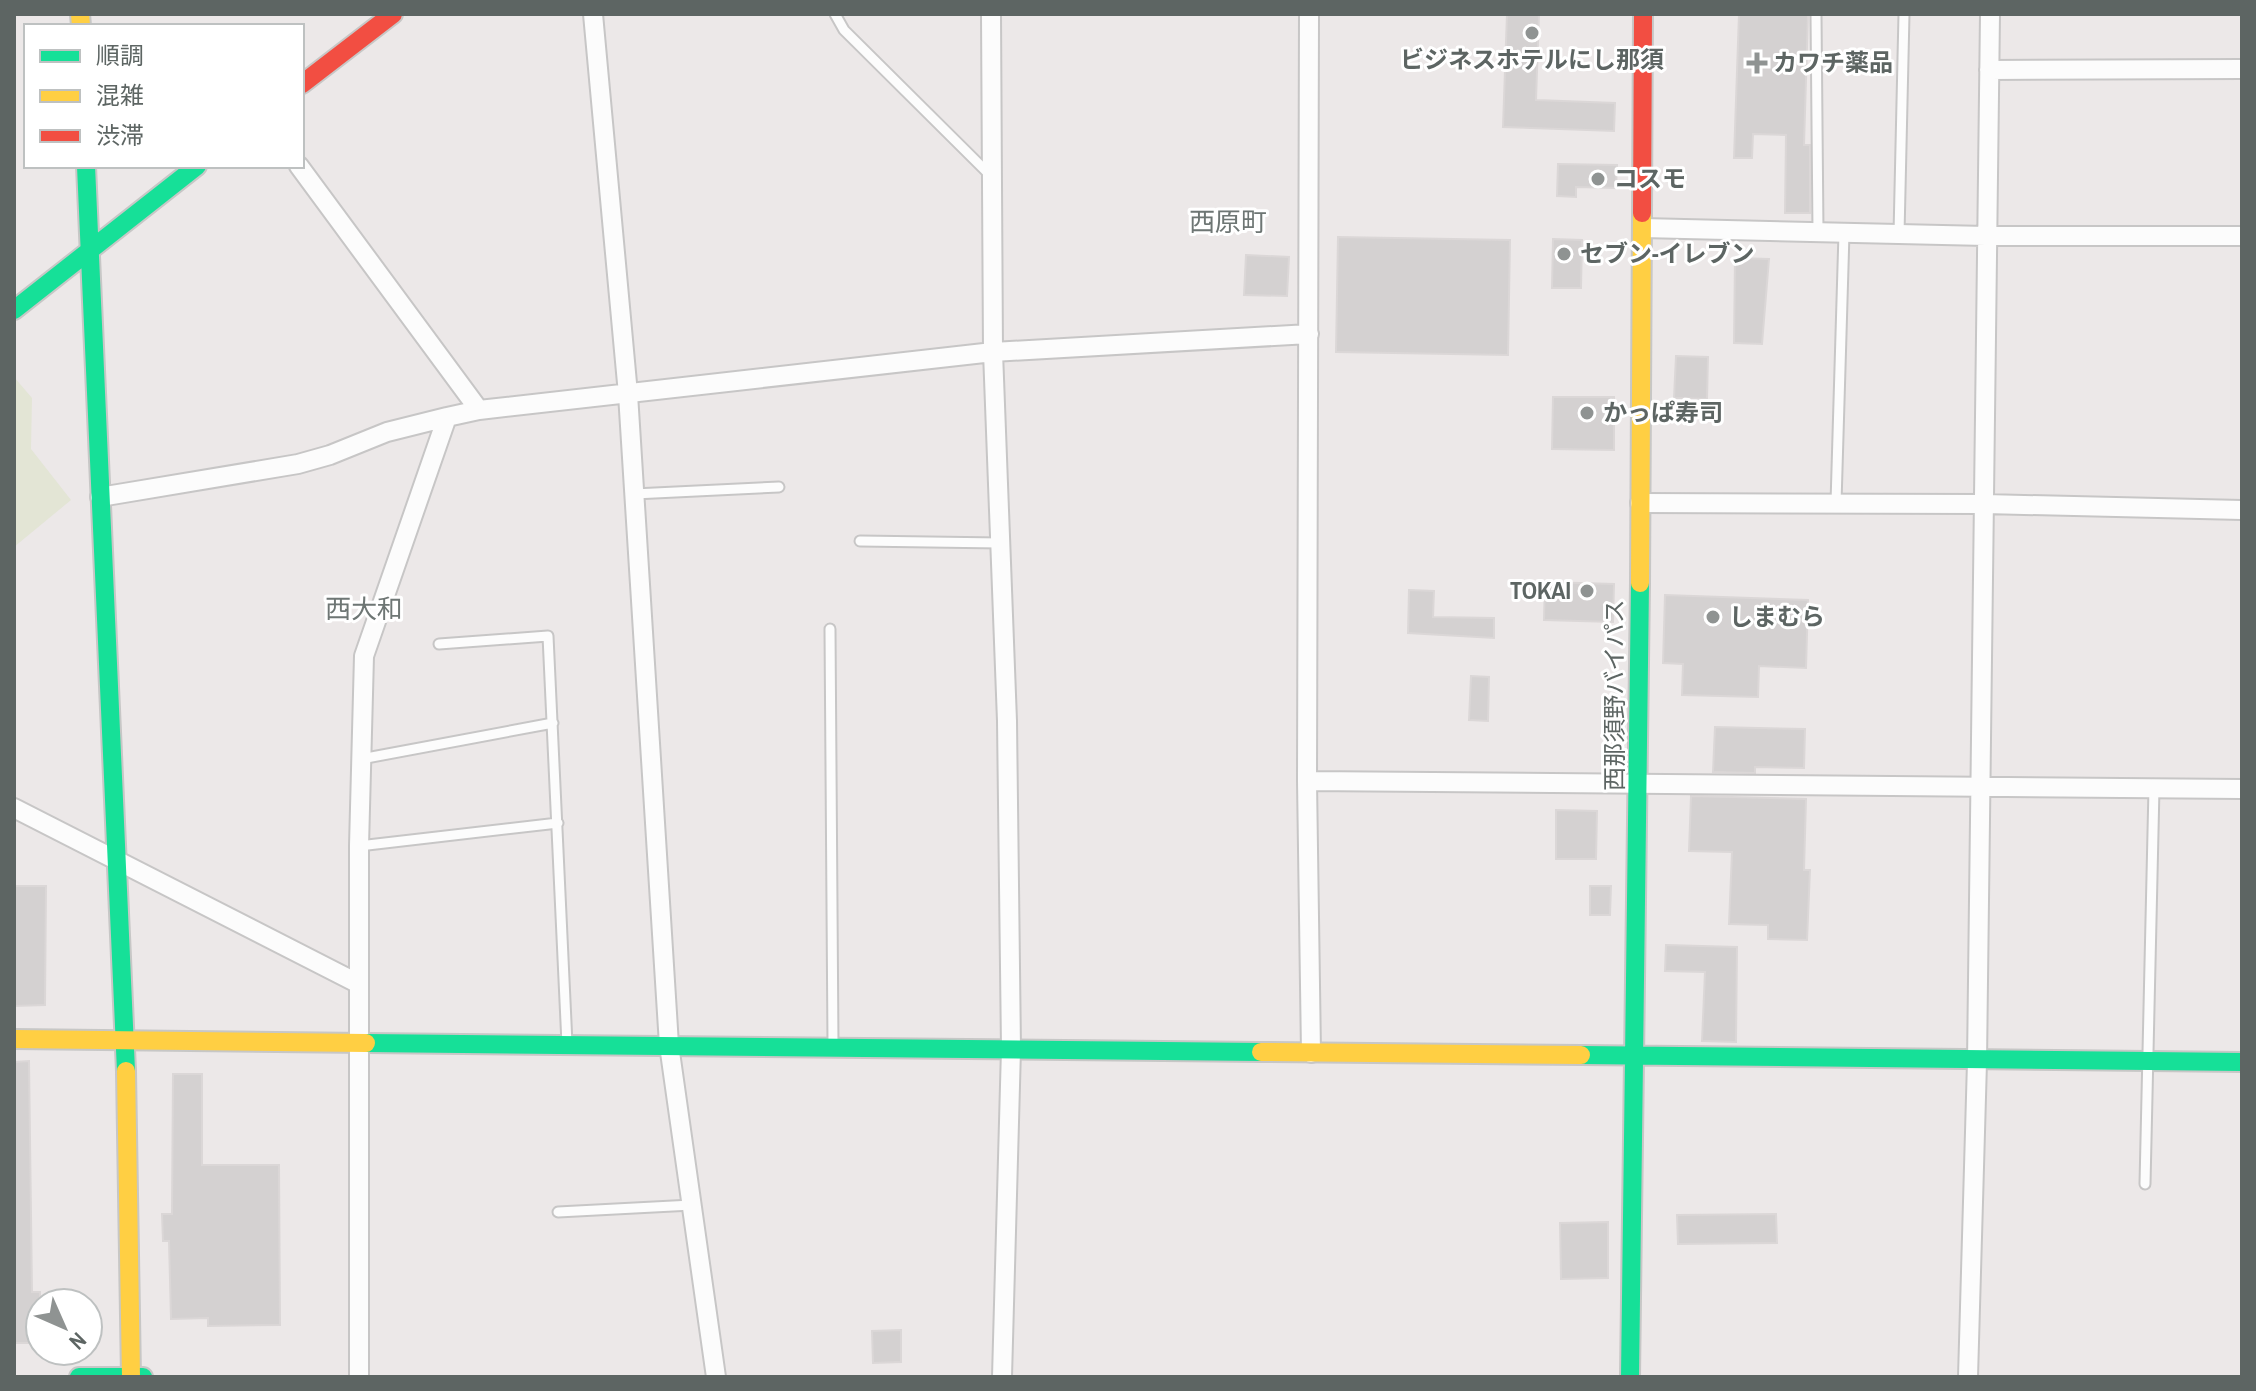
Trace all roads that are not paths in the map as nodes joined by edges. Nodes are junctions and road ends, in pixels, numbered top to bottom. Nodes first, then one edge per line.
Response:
1 (393, 14) edge
2 (593, 14) edge
3 (835, 14) edge
4 (991, 14) edge
5 (1309, 14) edge
6 (1643, 14) edge
7 (1816, 14) edge
8 (1904, 14) edge
9 (1990, 14) edge
10 (2242, 69) edge
11 (1989, 70) junction
12 (304, 82) edge
13 (86, 168) edge
14 (194, 168) edge
15 (300, 168) edge
16 (992, 177) junction
17 (1642, 228) junction
18 (1818, 232) junction
19 (1844, 233) junction
20 (1899, 234) junction
21 (1986, 236) junction
22 (2242, 236) edge
23 (89, 252) junction
24 (14, 310) edge
25 (1309, 334) junction
26 (993, 352) junction
27 (628, 394) junction
28 (479, 410) junction
29 (447, 417) junction
30 (779, 487) dead end
31 (634, 494) junction
32 (100, 497) junction
33 (1640, 503) junction
34 (1836, 503) junction
35 (1985, 504) junction
36 (2242, 510) edge
37 (860, 541) dead end
38 (1000, 543) junction
39 (830, 629) dead end
40 (439, 644) dead end
41 (553, 723) junction
42 (361, 759) junction
43 (1307, 781) junction
44 (1639, 786) junction
45 (1979, 786) junction
46 (2154, 788) junction
47 (2242, 789) edge
48 (14, 808) edge
49 (558, 823) junction
50 (359, 846) junction
51 (117, 858) junction
52 (359, 984) junction
53 (126, 1038) junction
54 (14, 1039) edge
55 (361, 1042) junction
56 (567, 1044) junction
57 (669, 1045) junction
58 (833, 1045) junction
59 (1011, 1049) junction
60 (1311, 1053) junction
61 (2242, 1054) edge
62 (1634, 1058) junction
63 (1977, 1062) junction
64 (2150, 1062) junction
65 (2242, 1062) edge
66 (2145, 1184) dead end
67 (692, 1205) junction
68 (558, 1212) dead end
69 (79, 1377) edge
70 (131, 1377) edge
71 (143, 1377) edge
72 (359, 1377) edge
73 (716, 1377) edge
74 (1002, 1377) edge
75 (1630, 1377) edge
76 (1968, 1377) edge

1 - 12 main road
2 - 27 street
3 - 16 lane
4 - 16 street
5 - 25 street
6 - 17 main road, 西那須野バイパス
7 - 18 lane
8 - 20 lane
9 - 11 street
10 - 11 street
11 - 21 street
13 - 23 main road
14 - 23 main road
15 - 28 street
16 - 26 street
17 - 18 street
17 - 33 main road, 西那須野バイパス
18 - 19 street
19 - 20 street
19 - 34 lane
20 - 21 street
21 - 22 street
21 - 35 street
23 - 24 main road
23 - 32 main road
25 - 26 street
25 - 43 street
26 - 27 street
26 - 38 street
27 - 28 street
27 - 31 street
28 - 29 street
29 - 32 street
29 - 42 street
30 - 31 lane
31 - 57 street
32 - 51 main road
33 - 34 street
33 - 44 main road, 西那須野バイパス
34 - 35 street
35 - 36 street
35 - 45 street
37 - 38 lane
38 - 59 street
39 - 58 lane
40 - 41 lane
41 - 42 lane
41 - 49 lane
42 - 50 street
43 - 44 street
43 - 60 street
44 - 45 street
44 - 62 main road, 西那須野バイパス
45 - 46 street
45 - 63 street
46 - 47 street
46 - 64 lane
48 - 51 street
49 - 50 lane
49 - 56 lane
50 - 52 street
51 - 52 street
51 - 53 main road
52 - 55 street
53 - 54 main road
53 - 55 main road
53 - 70 main road
55 - 56 main road
55 - 72 street
56 - 57 main road
57 - 58 main road
57 - 67 street
58 - 59 main road
59 - 60 main road
59 - 74 street
60 - 62 main road
61 - 65 lane
62 - 63 main road
62 - 75 main road, 西那須野バイパス
63 - 64 main road
63 - 76 street
64 - 65 main road
64 - 66 lane
67 - 68 lane
67 - 73 street
69 - 70 main road
70 - 71 main road

